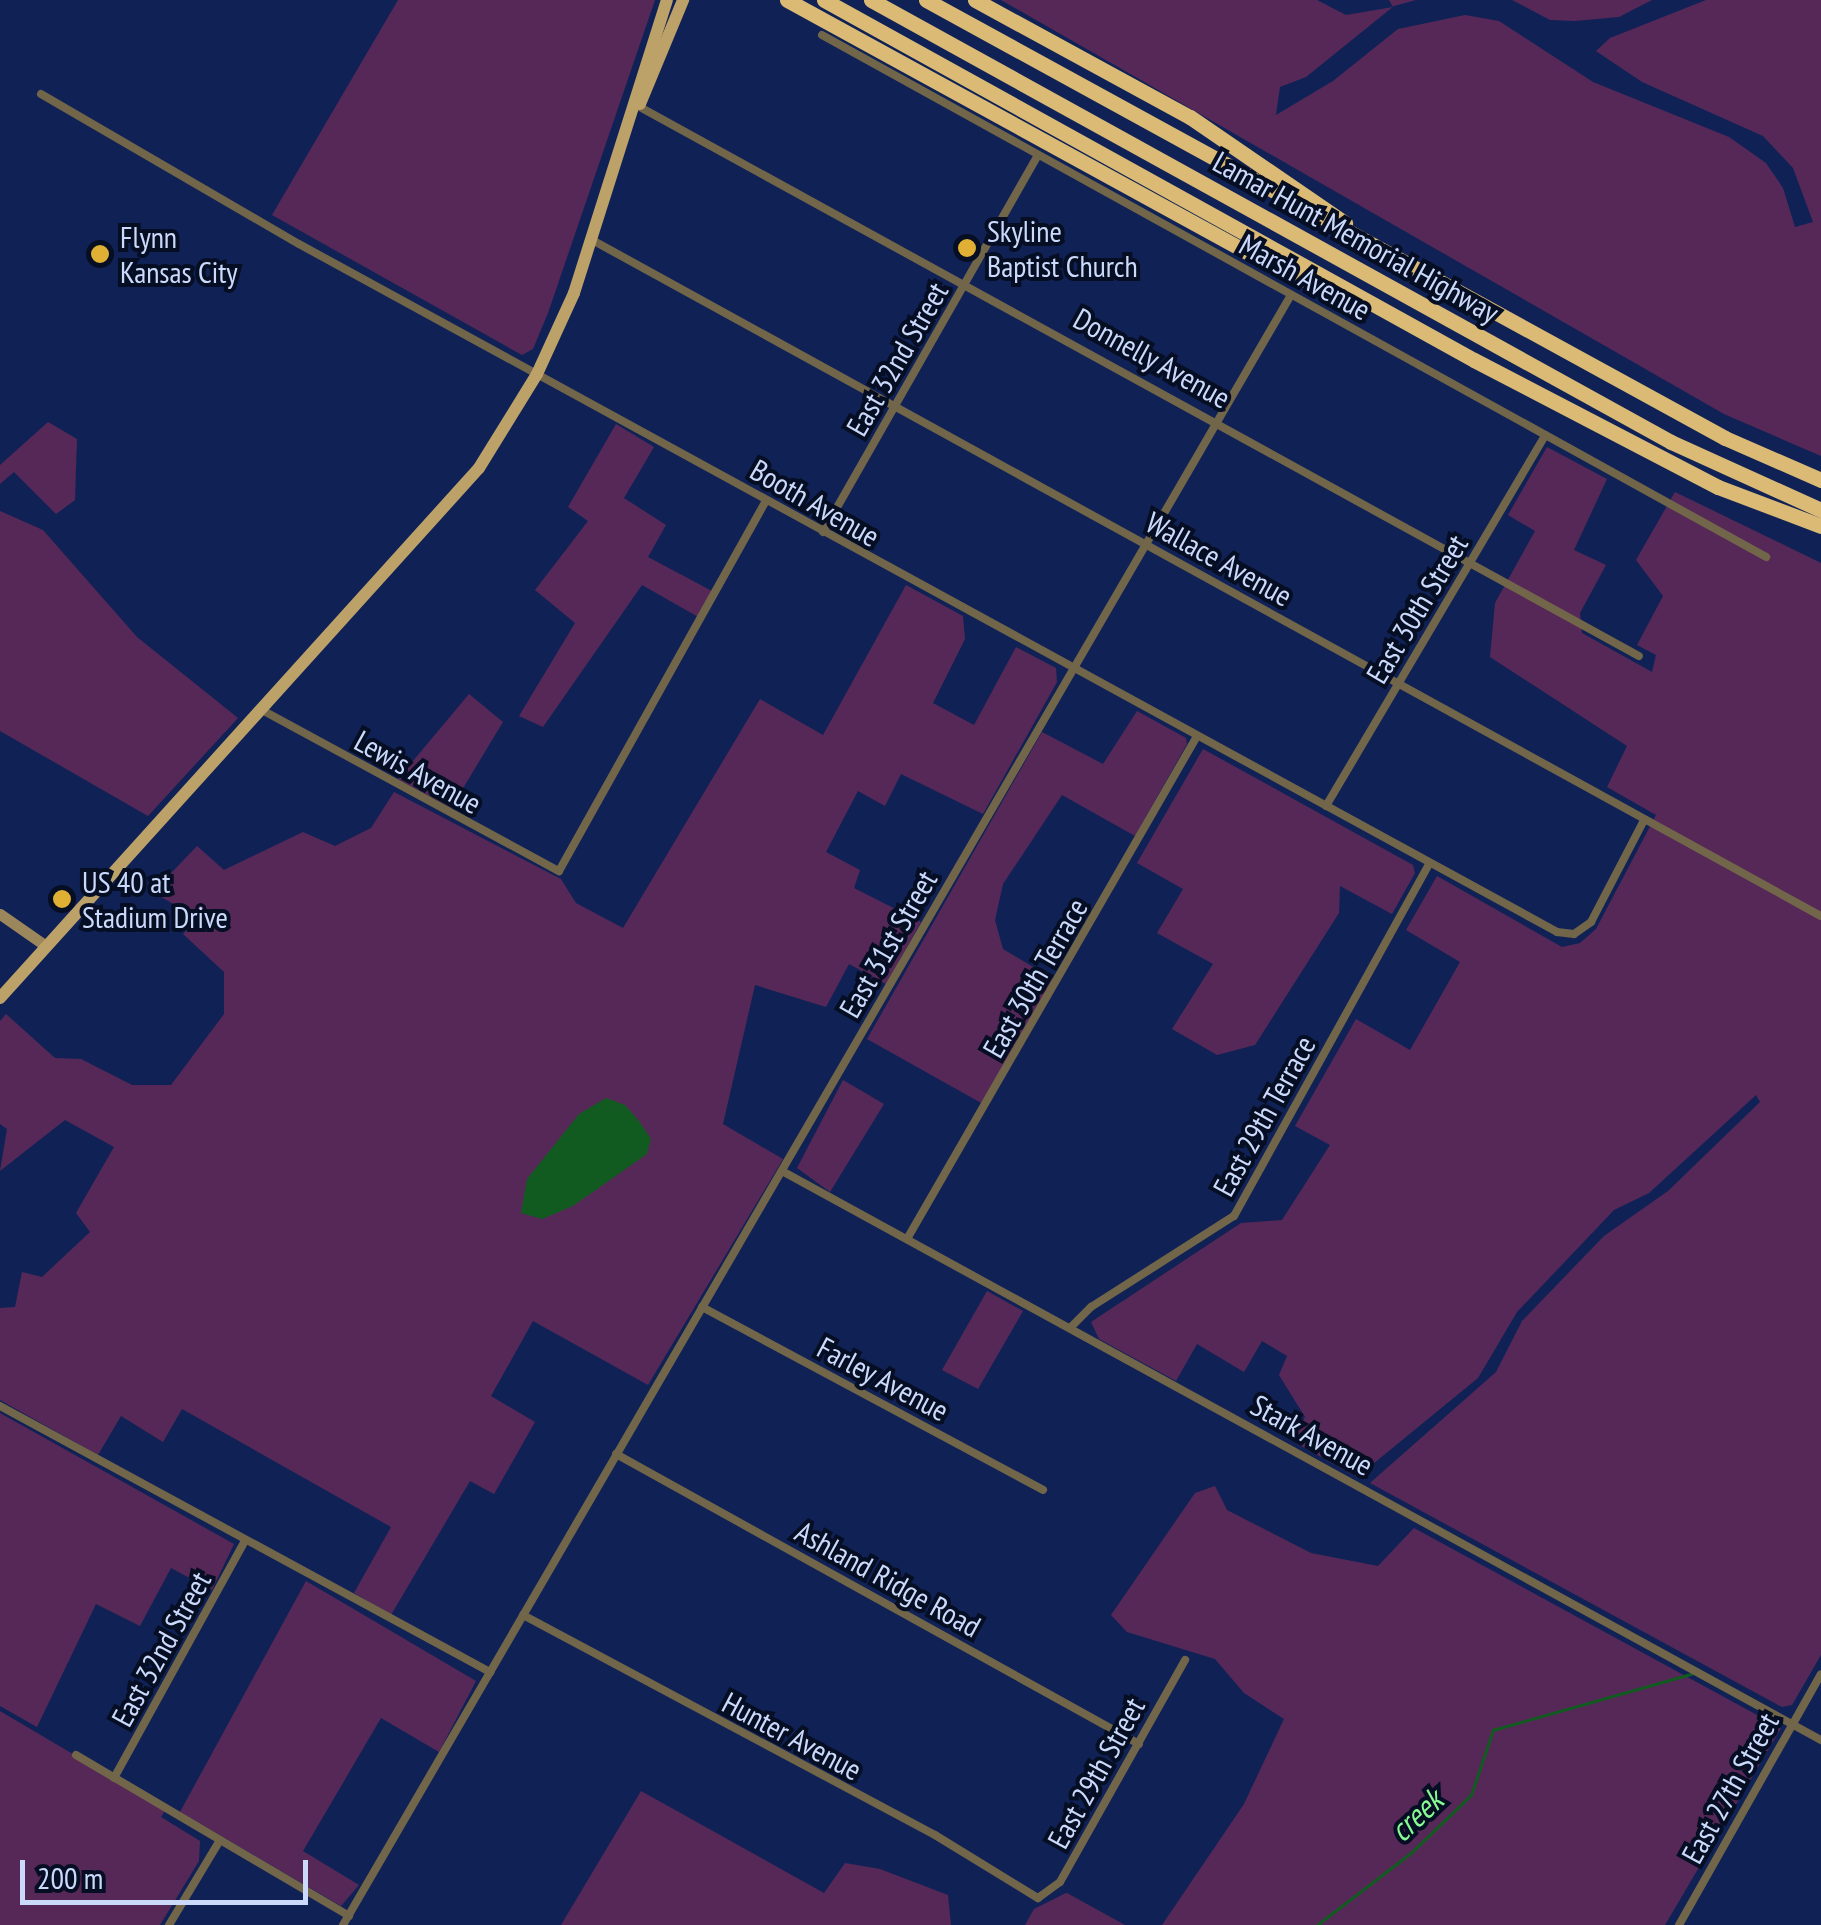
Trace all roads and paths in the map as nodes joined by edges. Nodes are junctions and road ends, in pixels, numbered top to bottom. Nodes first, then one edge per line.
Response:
1 (668, 0) edge
2 (683, 0) edge
3 (787, 0) edge
4 (824, 0) edge
5 (871, 0) edge
6 (926, 0) edge
7 (975, 0) edge
8 (822, 35) dead end
9 (41, 94) dead end
10 (638, 106) junction
11 (1038, 155) junction
12 (1363, 239) junction
13 (594, 242) junction
14 (966, 282) junction
15 (1291, 295) junction
16 (1360, 297) junction
17 (537, 374) junction
18 (896, 407) junction
19 (1219, 420) junction
20 (1546, 436) junction
21 (1821, 480) edge
22 (766, 500) junction
23 (1821, 510) edge
24 (1821, 526) edge
25 (823, 532) junction
26 (1145, 544) junction
27 (1766, 557) dead end
28 (1472, 562) junction
29 (1639, 656) dead end
30 (1072, 669) junction
31 (1398, 685) junction
32 (262, 710) junction
33 (1197, 736) junction
34 (1326, 806) junction
35 (1644, 820) junction
36 (1430, 863) junction
37 (0, 914) edge
38 (1821, 916) edge
39 (46, 946) junction
40 (0, 998) edge
41 (782, 1170) junction
42 (908, 1239) junction
43 (702, 1306) junction
44 (1070, 1328) junction
45 (0, 1406) edge
46 (616, 1454) junction
47 (1043, 1490) dead end
48 (245, 1541) junction
49 (523, 1616) junction
50 (1185, 1660) dead end
51 (490, 1672) junction
52 (1821, 1674) edge
53 (1792, 1724) junction
54 (1821, 1740) edge
55 (1138, 1744) junction
56 (76, 1755) dead end
57 (114, 1778) junction
58 (220, 1840) junction
59 (1038, 1898) joint
60 (346, 1920) edge
61 (169, 1925) edge
62 (1680, 1925) edge

1 - 10 main road
2 - 10 main road
3 - 16 highway
4 - 16 highway
5 - 23 highway, Lamar Hunt Memorial Highway
6 - 12 highway, Lamar Hunt Memorial Highway
7 - 12 highway
8 - 11 street, Marsh Avenue
9 - 17 street, Booth Avenue
10 - 13 main road
10 - 14 street, Donnelly Avenue
11 - 14 street, East 32nd Street
11 - 15 street, Marsh Avenue
12 - 21 highway, Lamar Hunt Memorial Highway
13 - 17 main road
13 - 18 street, Wallace Avenue
14 - 18 street, East 32nd Street
14 - 19 street, Donnelly Avenue
15 - 19 street, East 31st Street
15 - 20 street, Marsh Avenue
16 - 24 highway
17 - 22 street, Booth Avenue
17 - 32 main road
18 - 25 street, East 32nd Street
18 - 26 street, Wallace Avenue
19 - 26 street, East 31st Street
19 - 28 street, Donnelly Avenue
20 - 27 street, Marsh Avenue
20 - 28 street, East 30th Street
22 - 25 street, Booth Avenue
22 - 32 street, Lewis Avenue
25 - 30 street, Booth Avenue
26 - 30 street, East 31st Street
26 - 31 street, Wallace Avenue
28 - 29 street, Donnelly Avenue
28 - 31 street, East 30th Street
30 - 33 street, Booth Avenue
30 - 41 street, East 31st Street
31 - 34 street, East 30th Street
31 - 35 street, Wallace Avenue
32 - 39 main road
33 - 34 street, Booth Avenue
33 - 42 street, East 30th Terrace
34 - 36 street, Booth Avenue
35 - 36 street, Booth Avenue
35 - 38 street, Wallace Avenue
36 - 44 street, East 29th Terrace
37 - 39 main road
39 - 40 main road
41 - 42 street, Stark Avenue
41 - 43 street, East 31st Street
42 - 44 street, Stark Avenue
43 - 46 street, East 31st Street
43 - 47 street, Farley Avenue
44 - 53 street, Stark Avenue
45 - 48 street
46 - 49 street, East 31st Street
46 - 55 street, Ashland Ridge Road
48 - 51 street
48 - 57 street, East 32nd Street
49 - 51 street, East 31st Street
49 - 59 street, Hunter Avenue
50 - 55 street, East 29th Street
51 - 60 street, East 31st Street
52 - 53 street, East 27th Street
53 - 54 street, Stark Avenue
53 - 62 street, East 27th Street
55 - 59 street, East 29th Street
56 - 57 street
57 - 58 street
58 - 60 street
58 - 61 street

